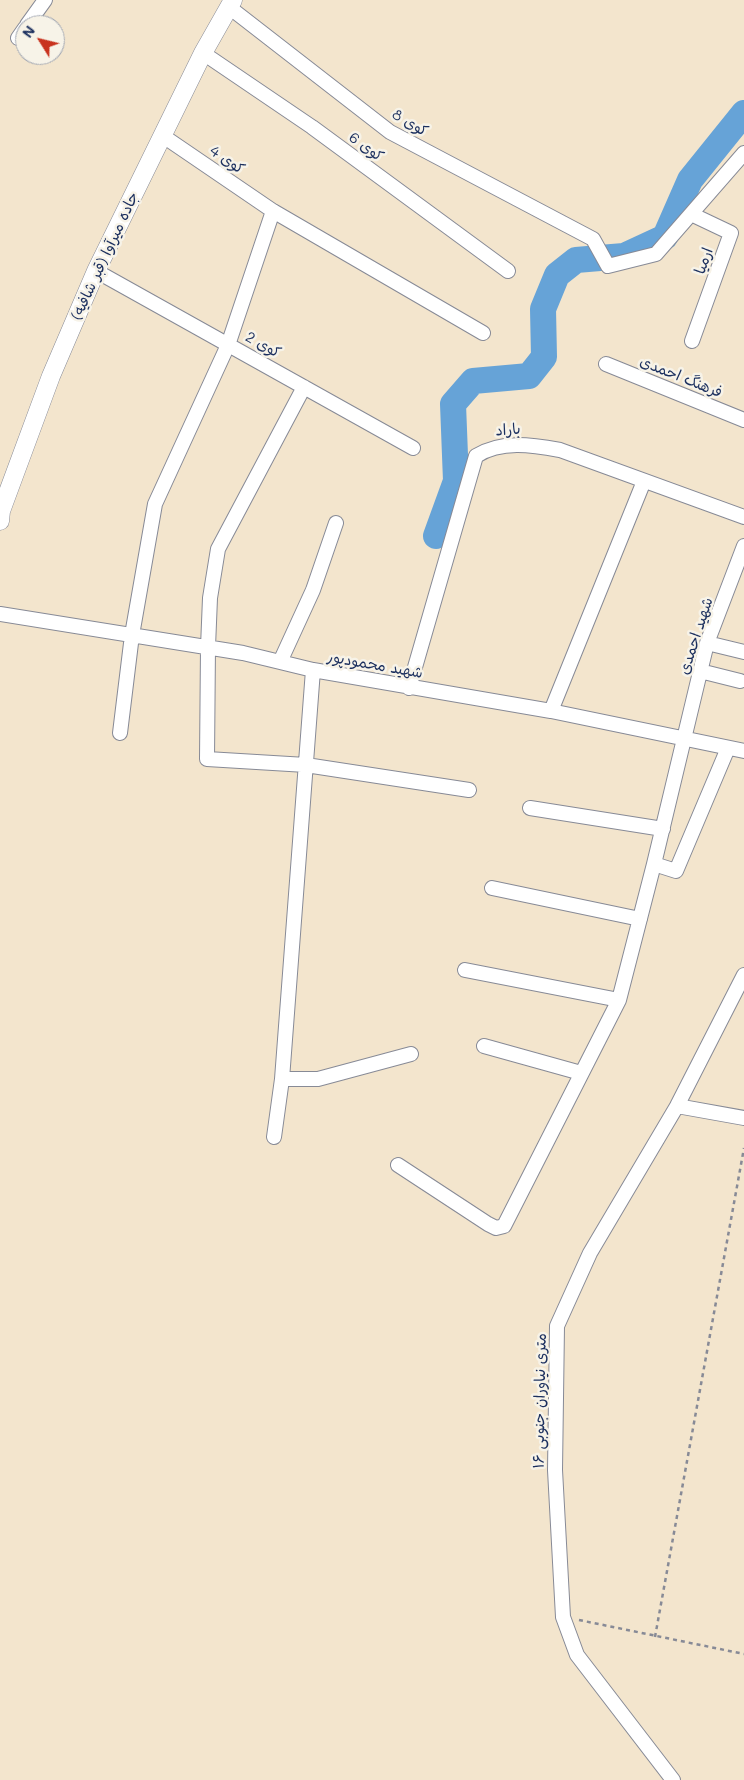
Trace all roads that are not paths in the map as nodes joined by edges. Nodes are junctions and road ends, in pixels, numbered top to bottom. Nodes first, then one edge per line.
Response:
1 (45, 0) edge
2 (231, 4) edge
3 (34, 15) edge
4 (203, 52) junction
5 (163, 136) junction
6 (744, 153) edge
7 (272, 211) junction
8 (691, 214) junction
9 (96, 270) junction
10 (508, 271) dead end
11 (483, 333) dead end
12 (692, 341) dead end
13 (228, 345) junction
14 (606, 364) dead end
15 (304, 387) junction
16 (744, 420) edge
17 (413, 448) dead end
18 (644, 481) junction
19 (0, 514) edge
20 (744, 517) edge
21 (336, 522) dead end
22 (743, 555) edge
23 (0, 614) edge
24 (132, 635) junction
25 (707, 643) junction
26 (208, 647) junction
27 (744, 652) edge
28 (280, 662) junction
29 (313, 670) junction
30 (700, 671) junction
31 (740, 681) dead end
32 (409, 688) junction
33 (551, 711) junction
34 (120, 733) dead end
35 (685, 739) junction
36 (728, 748) junction
37 (744, 751) edge
38 (306, 765) junction
39 (469, 790) dead end
40 (530, 808) dead end
41 (663, 829) junction
42 (654, 864) junction
43 (492, 888) dead end
44 (640, 919) junction
45 (465, 970) dead end
46 (744, 975) edge
47 (619, 1000) junction
48 (484, 1046) dead end
49 (411, 1054) dead end
50 (581, 1073) junction
51 (282, 1079) junction
52 (677, 1106) junction
53 (744, 1118) edge
54 (274, 1137) dead end
55 (398, 1165) dead end
56 (673, 1780) edge

1 - 3 street
2 - 4 street, جاده میرآوا (قبر شافیه)
2 - 8 street, کوی 8
4 - 5 street, جاده میرآوا (قبر شافیه)
4 - 10 street, کوی 6
5 - 7 street, کوی 4
5 - 9 street, جاده میرآوا (قبر شافیه)
6 - 8 street
7 - 11 street, کوی 4
7 - 13 street
8 - 12 street, ارمیا
9 - 13 street, کوی 2
9 - 19 street, جاده میرآوا (قبر شافیه)
13 - 15 street, کوی 2
13 - 24 street
14 - 16 street, فرهنگ احمدی
15 - 17 street, کوی 2
15 - 26 street
18 - 20 street, باراد
18 - 32 street, باراد
18 - 33 street
21 - 28 street
22 - 25 street, شهید احمدی
23 - 24 street, شهید محمودپور
24 - 26 street, شهید محمودپور
24 - 34 street
25 - 27 street
25 - 30 street, شهید احمدی
26 - 28 street, شهید محمودپور
26 - 38 street
28 - 29 street, شهید محمودپور
29 - 32 street, شهید محمودپور
29 - 38 street
30 - 31 street
30 - 35 street, شهید احمدی
32 - 33 street, شهید محمودپور
33 - 35 street, شهید محمودپور
35 - 36 street, شهید محمودپور
35 - 41 street, شهید احمدی
36 - 37 street, شهید محمودپور
36 - 42 street
38 - 39 street
38 - 51 street
40 - 41 street
41 - 42 street, شهید احمدی
42 - 44 street, شهید احمدی
43 - 44 street
44 - 47 street, شهید احمدی
45 - 47 street
46 - 52 street, ۱۶ متری نیاوران جنوبی
47 - 50 street, شهید احمدی
48 - 50 street
49 - 51 street
50 - 55 street, شهید احمدی
51 - 54 street
52 - 53 street
52 - 56 street, ۱۶ متری نیاوران جنوبی

